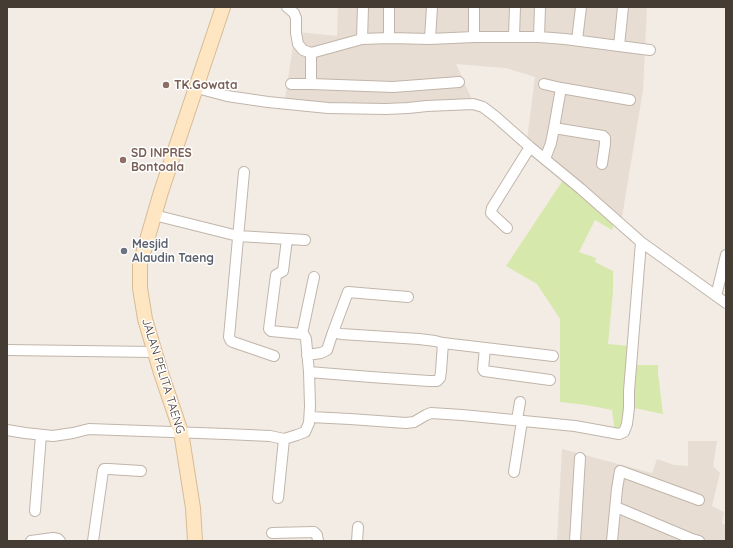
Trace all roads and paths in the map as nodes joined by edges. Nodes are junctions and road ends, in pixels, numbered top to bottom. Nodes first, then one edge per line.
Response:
1 (223, 7) edge
2 (287, 7) edge
3 (362, 7) edge
4 (389, 7) edge
5 (432, 7) edge
6 (474, 7) edge
7 (515, 7) edge
8 (540, 7) edge
9 (581, 7) edge
10 (623, 7) edge
11 (514, 36) junction
12 (474, 37) junction
13 (539, 37) junction
14 (389, 38) junction
15 (362, 39) junction
16 (430, 39) junction
17 (577, 40) junction
18 (619, 46) junction
19 (650, 50) dead end
20 (311, 53) junction
21 (459, 82) dead end
22 (291, 84) dead end
23 (312, 84) junction
24 (544, 84) dead end
25 (197, 88) junction
26 (561, 88) junction
27 (630, 100) dead end
28 (554, 128) junction
29 (530, 147) junction
30 (545, 159) junction
31 (602, 164) dead end
32 (244, 172) dead end
33 (154, 215) junction
34 (507, 228) dead end
35 (238, 236) junction
36 (287, 239) junction
37 (305, 240) dead end
38 (641, 242) junction
39 (726, 255) edge
40 (314, 277) dead end
41 (716, 296) junction
42 (408, 297) dead end
43 (726, 303) edge
44 (332, 332) junction
45 (302, 334) junction
46 (443, 343) junction
47 (485, 348) junction
48 (7, 350) edge
49 (154, 352) junction
50 (307, 355) junction
51 (274, 356) dead end
52 (553, 356) dead end
53 (309, 372) junction
54 (550, 380) dead end
55 (520, 402) dead end
56 (310, 417) junction
57 (520, 420) junction
58 (7, 430) edge
59 (181, 432) junction
60 (41, 435) junction
61 (284, 439) junction
62 (580, 458) dead end
63 (141, 471) dead end
64 (514, 472) dead end
65 (278, 498) dead end
66 (699, 500) dead end
67 (616, 507) junction
68 (35, 510) dead end
69 (358, 527) dead end
70 (272, 533) dead end
71 (31, 541) edge
72 (60, 541) edge
73 (93, 541) edge
74 (195, 541) edge
75 (318, 541) edge
76 (357, 541) edge
77 (575, 541) edge
78 (612, 541) edge
79 (699, 541) edge

1 - 25 street, JALAN PELITA TAENG
2 - 20 street
3 - 15 street
4 - 14 street
5 - 16 street
6 - 12 street
7 - 11 street
8 - 13 street
9 - 17 street
10 - 18 street
11 - 12 street
11 - 13 street
12 - 16 street
13 - 17 street
14 - 15 street
14 - 16 street
15 - 20 street
17 - 18 street
18 - 19 street
20 - 23 street
21 - 23 street
22 - 23 street
24 - 26 street
25 - 29 street
25 - 33 street, JALAN PELITA TAENG
26 - 27 street
26 - 28 street
28 - 30 street
28 - 31 street
29 - 30 street
29 - 34 street
30 - 38 street
32 - 35 street
33 - 35 street
33 - 49 street, JALAN PELITA TAENG
35 - 36 street
35 - 51 street
36 - 37 street
36 - 45 street
38 - 41 street
38 - 57 street
39 - 41 street
40 - 45 street
41 - 43 street
42 - 44 street
44 - 46 street
44 - 50 street
45 - 50 street
46 - 47 street
46 - 53 street
47 - 52 street
47 - 54 street
48 - 49 street
49 - 59 street, JALAN PELITA TAENG
50 - 53 street
53 - 56 street
55 - 57 street
56 - 57 street
56 - 61 street
57 - 64 street
58 - 60 street
59 - 60 street
59 - 61 street
59 - 74 street, JALAN PELITA TAENG
60 - 68 street
61 - 65 street
62 - 77 street
63 - 73 street
66 - 67 street
67 - 78 street
67 - 79 street
69 - 76 street
70 - 75 street
71 - 72 street

